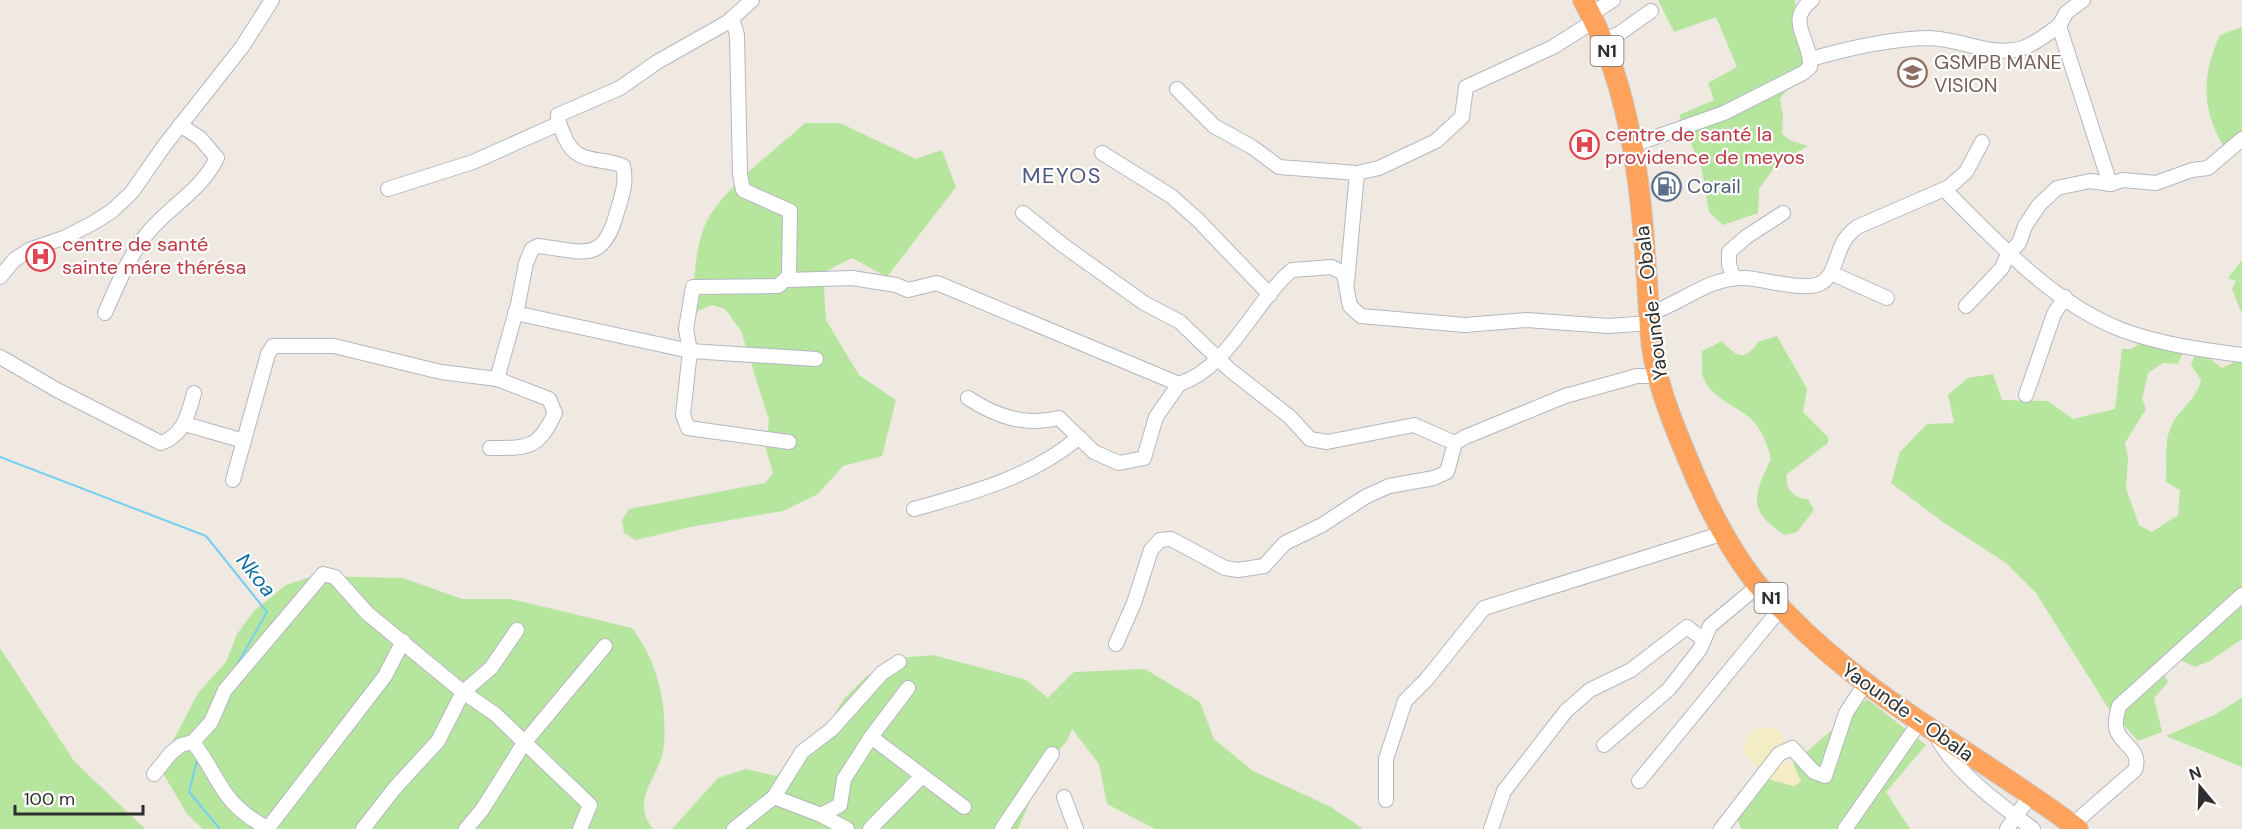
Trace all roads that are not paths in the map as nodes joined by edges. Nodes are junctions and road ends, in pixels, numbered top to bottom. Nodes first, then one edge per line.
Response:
1 (272, 0) edge
2 (752, 0) edge
3 (1613, 0) edge
4 (1812, 0) edge
5 (2084, 0) edge
6 (1651, 11) dead end
7 (1589, 12) edge
8 (732, 18) junction
9 (2059, 26) junction
10 (1604, 41) junction
11 (1811, 59) junction
12 (1177, 89) dead end
13 (558, 124) junction
14 (180, 125) junction
15 (2242, 139) edge
16 (1982, 142) dead end
17 (1633, 145) junction
18 (1102, 153) dead end
19 (1357, 173) junction
20 (2110, 184) junction
21 (388, 189) dead end
22 (1944, 189) junction
23 (1023, 213) dead end
24 (1783, 213) dead end
25 (2008, 254) junction
26 (1831, 273) junction
27 (0, 277) edge
28 (1734, 278) junction
29 (787, 280) junction
30 (1347, 282) junction
31 (1270, 295) junction
32 (2064, 297) junction
33 (1887, 298) dead end
34 (1966, 306) dead end
35 (105, 313) dead end
36 (515, 313) junction
37 (1650, 318) junction
38 (690, 351) junction
39 (2242, 356) edge
40 (0, 357) edge
41 (1218, 358) junction
42 (816, 359) dead end
43 (1657, 376) junction
44 (497, 379) junction
45 (1179, 384) junction
46 (194, 393) dead end
47 (2026, 395) dead end
48 (968, 398) dead end
49 (185, 424) junction
50 (1078, 437) junction
51 (244, 441) junction
52 (789, 441) dead end
53 (1455, 443) junction
54 (490, 448) dead end
55 (233, 480) dead end
56 (914, 509) dead end
57 (1724, 533) junction
58 (1759, 585) junction
59 (2242, 594) edge
60 (1781, 608) junction
61 (517, 630) dead end
62 (1704, 640) junction
63 (403, 641) junction
64 (1116, 644) dead end
65 (605, 646) dead end
66 (899, 662) dead end
67 (1865, 684) junction
68 (908, 688) dead end
69 (463, 692) junction
70 (1926, 727) junction
71 (871, 737) junction
72 (193, 742) junction
73 (524, 743) junction
74 (1604, 745) dead end
75 (1052, 754) dead end
76 (154, 774) dead end
77 (922, 776) junction
78 (1640, 781) dead end
79 (2030, 796) junction
80 (774, 797) junction
81 (1064, 797) dead end
82 (1386, 800) dead end
83 (964, 807) dead end
84 (821, 815) junction
85 (2017, 817) junction
86 (2070, 826) edge
87 (268, 829) edge
88 (363, 829) edge
89 (466, 829) edge
90 (580, 829) edge
91 (734, 829) edge
92 (847, 829) edge
93 (870, 829) edge
94 (1002, 829) edge
95 (1076, 829) edge
96 (1491, 829) edge
97 (1721, 829) edge
98 (1845, 829) edge
99 (2007, 829) edge
100 (2032, 829) edge

1 - 14 street
2 - 8 street
3 - 7 street
4 - 11 street
5 - 9 street
6 - 10 street
7 - 10 highway, Yaounde - Obala / N1
7 - 19 street
8 - 13 street
8 - 29 street
9 - 11 street
9 - 20 street
10 - 17 highway, Yaounde - Obala / N1
11 - 17 street
12 - 19 street
13 - 21 street
13 - 36 street
14 - 27 street
14 - 35 street
15 - 20 street
16 - 22 street
17 - 37 highway, Yaounde - Obala / N1
18 - 31 street
19 - 30 street
20 - 25 street
22 - 25 street
22 - 26 street
23 - 41 street
24 - 28 street
25 - 32 street
25 - 34 street
26 - 28 street
26 - 33 street
28 - 37 street
29 - 38 street
29 - 45 street
30 - 31 street
30 - 37 street
31 - 41 street
32 - 39 street
32 - 47 street
36 - 38 street
36 - 44 street
37 - 43 highway, Yaounde - Obala / N1
38 - 42 street
38 - 52 street
40 - 49 street
41 - 45 street
41 - 53 street
43 - 53 street
43 - 57 highway, Yaounde - Obala / N1
44 - 51 street
44 - 54 street
45 - 50 street
46 - 49 street
48 - 50 street
49 - 51 street
50 - 56 street
51 - 55 street
53 - 64 street
57 - 58 highway, Yaounde - Obala / N1
57 - 82 street
58 - 60 highway, Yaounde - Obala / N1
58 - 62 street
59 - 86 street
60 - 67 highway, Yaounde - Obala / N1
60 - 78 street
61 - 69 street
62 - 74 street
62 - 96 street
63 - 69 street
63 - 72 street
63 - 87 street
65 - 73 street
66 - 80 street
67 - 70 highway, Yaounde - Obala / N1
67 - 97 street
68 - 71 street
69 - 73 street
69 - 88 street
70 - 79 highway, Yaounde - Obala / N1
70 - 85 street
70 - 98 street
71 - 77 street
71 - 84 street
72 - 76 street
72 - 87 street
73 - 89 street
73 - 90 street
75 - 94 street
77 - 83 street
77 - 93 street
79 - 85 street
79 - 86 highway, Yaounde - Obala / N1
80 - 84 street
80 - 91 street
81 - 95 street
84 - 92 street
85 - 99 street
85 - 100 street

